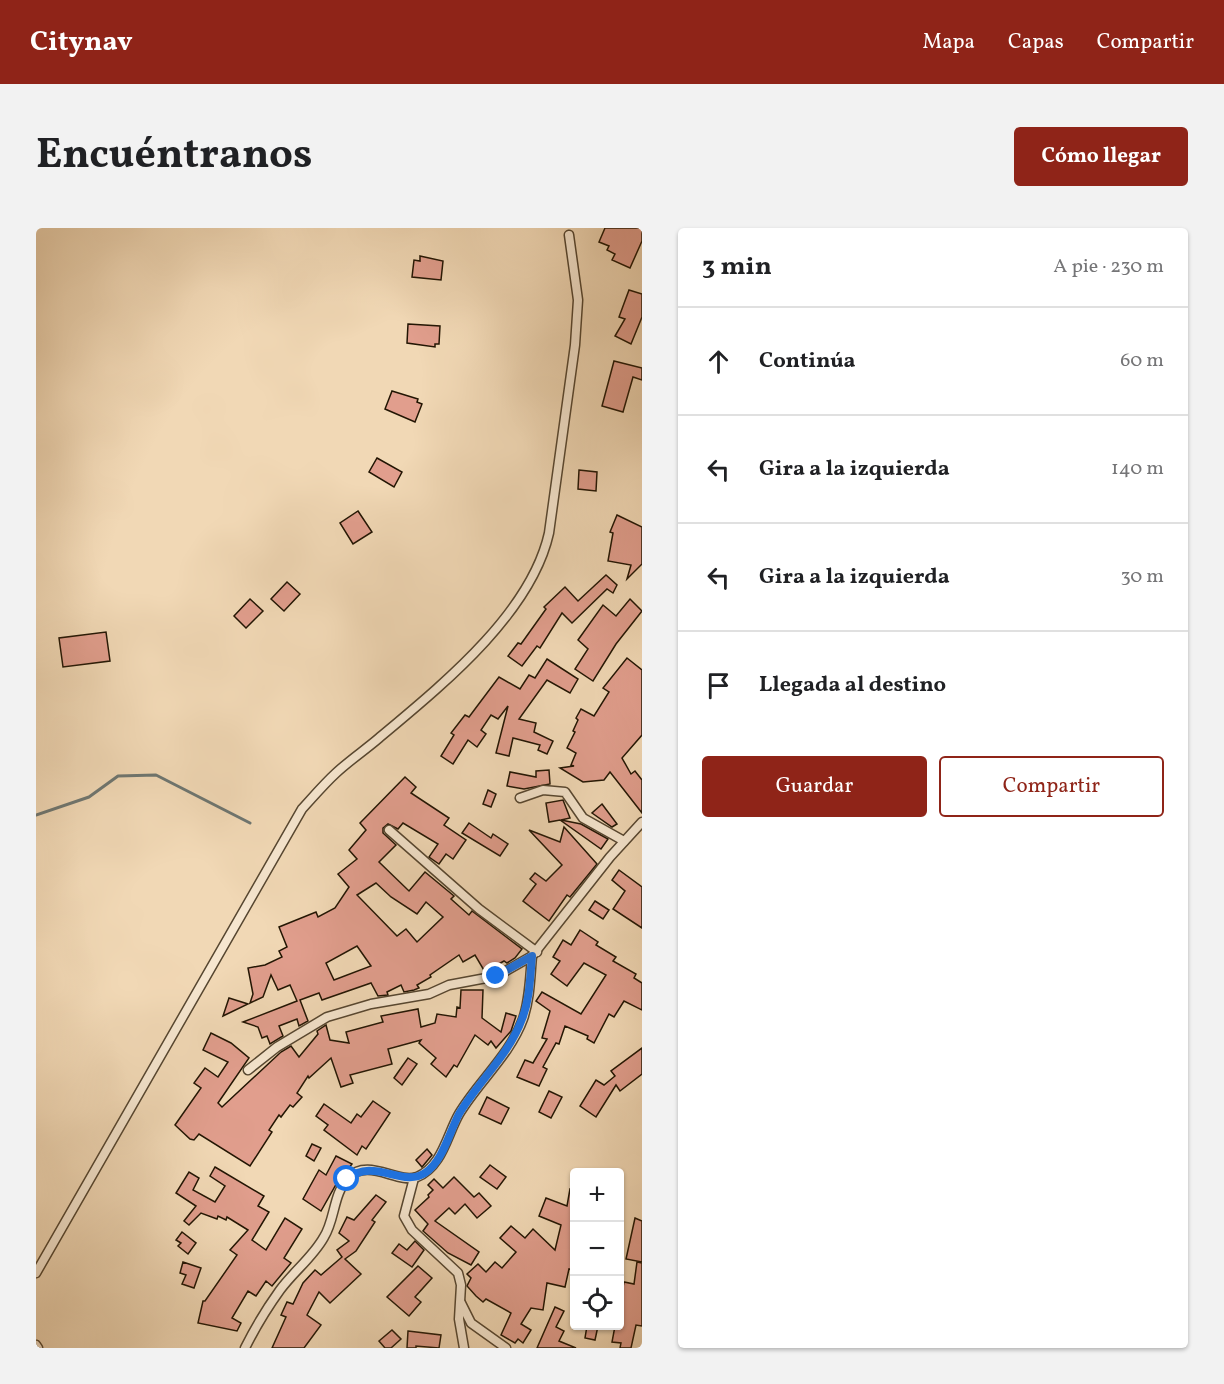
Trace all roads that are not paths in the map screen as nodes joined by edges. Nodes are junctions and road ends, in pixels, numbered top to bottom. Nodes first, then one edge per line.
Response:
1 (569, 235) dead end
2 (520, 798) dead end
3 (642, 822) edge
4 (389, 830) dead end
5 (624, 841) junction
6 (535, 954) junction
7 (248, 1070) dead end
8 (414, 1178) junction
9 (36, 1274) edge
10 (460, 1300) junction
11 (244, 1348) edge
12 (464, 1348) edge
13 (506, 1348) edge

1 - 9 street
2 - 5 street
3 - 5 street
4 - 6 street
5 - 6 street
6 - 7 street
6 - 8 street
8 - 10 street
8 - 11 street
10 - 12 street
10 - 13 street

